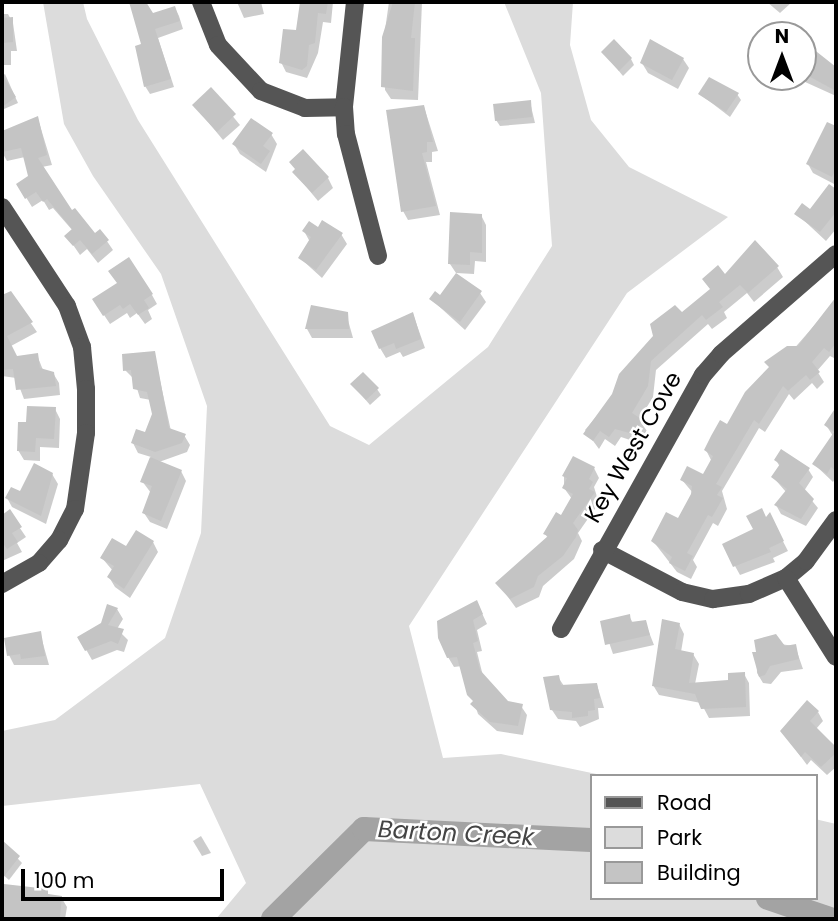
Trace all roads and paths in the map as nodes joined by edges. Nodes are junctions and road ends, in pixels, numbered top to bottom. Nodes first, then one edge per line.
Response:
1 (201, 2) edge
2 (355, 2) edge
3 (344, 107) junction
4 (2, 207) edge
5 (836, 254) edge
6 (378, 256) dead end
7 (836, 520) edge
8 (602, 550) junction
9 (786, 578) junction
10 (2, 584) edge
11 (561, 629) dead end
12 (836, 657) edge

1 - 3 street
2 - 3 street
3 - 6 street
4 - 10 street
5 - 8 street, Key West Cove
7 - 9 street
8 - 9 street
8 - 11 street, Key West Cove
9 - 12 street

